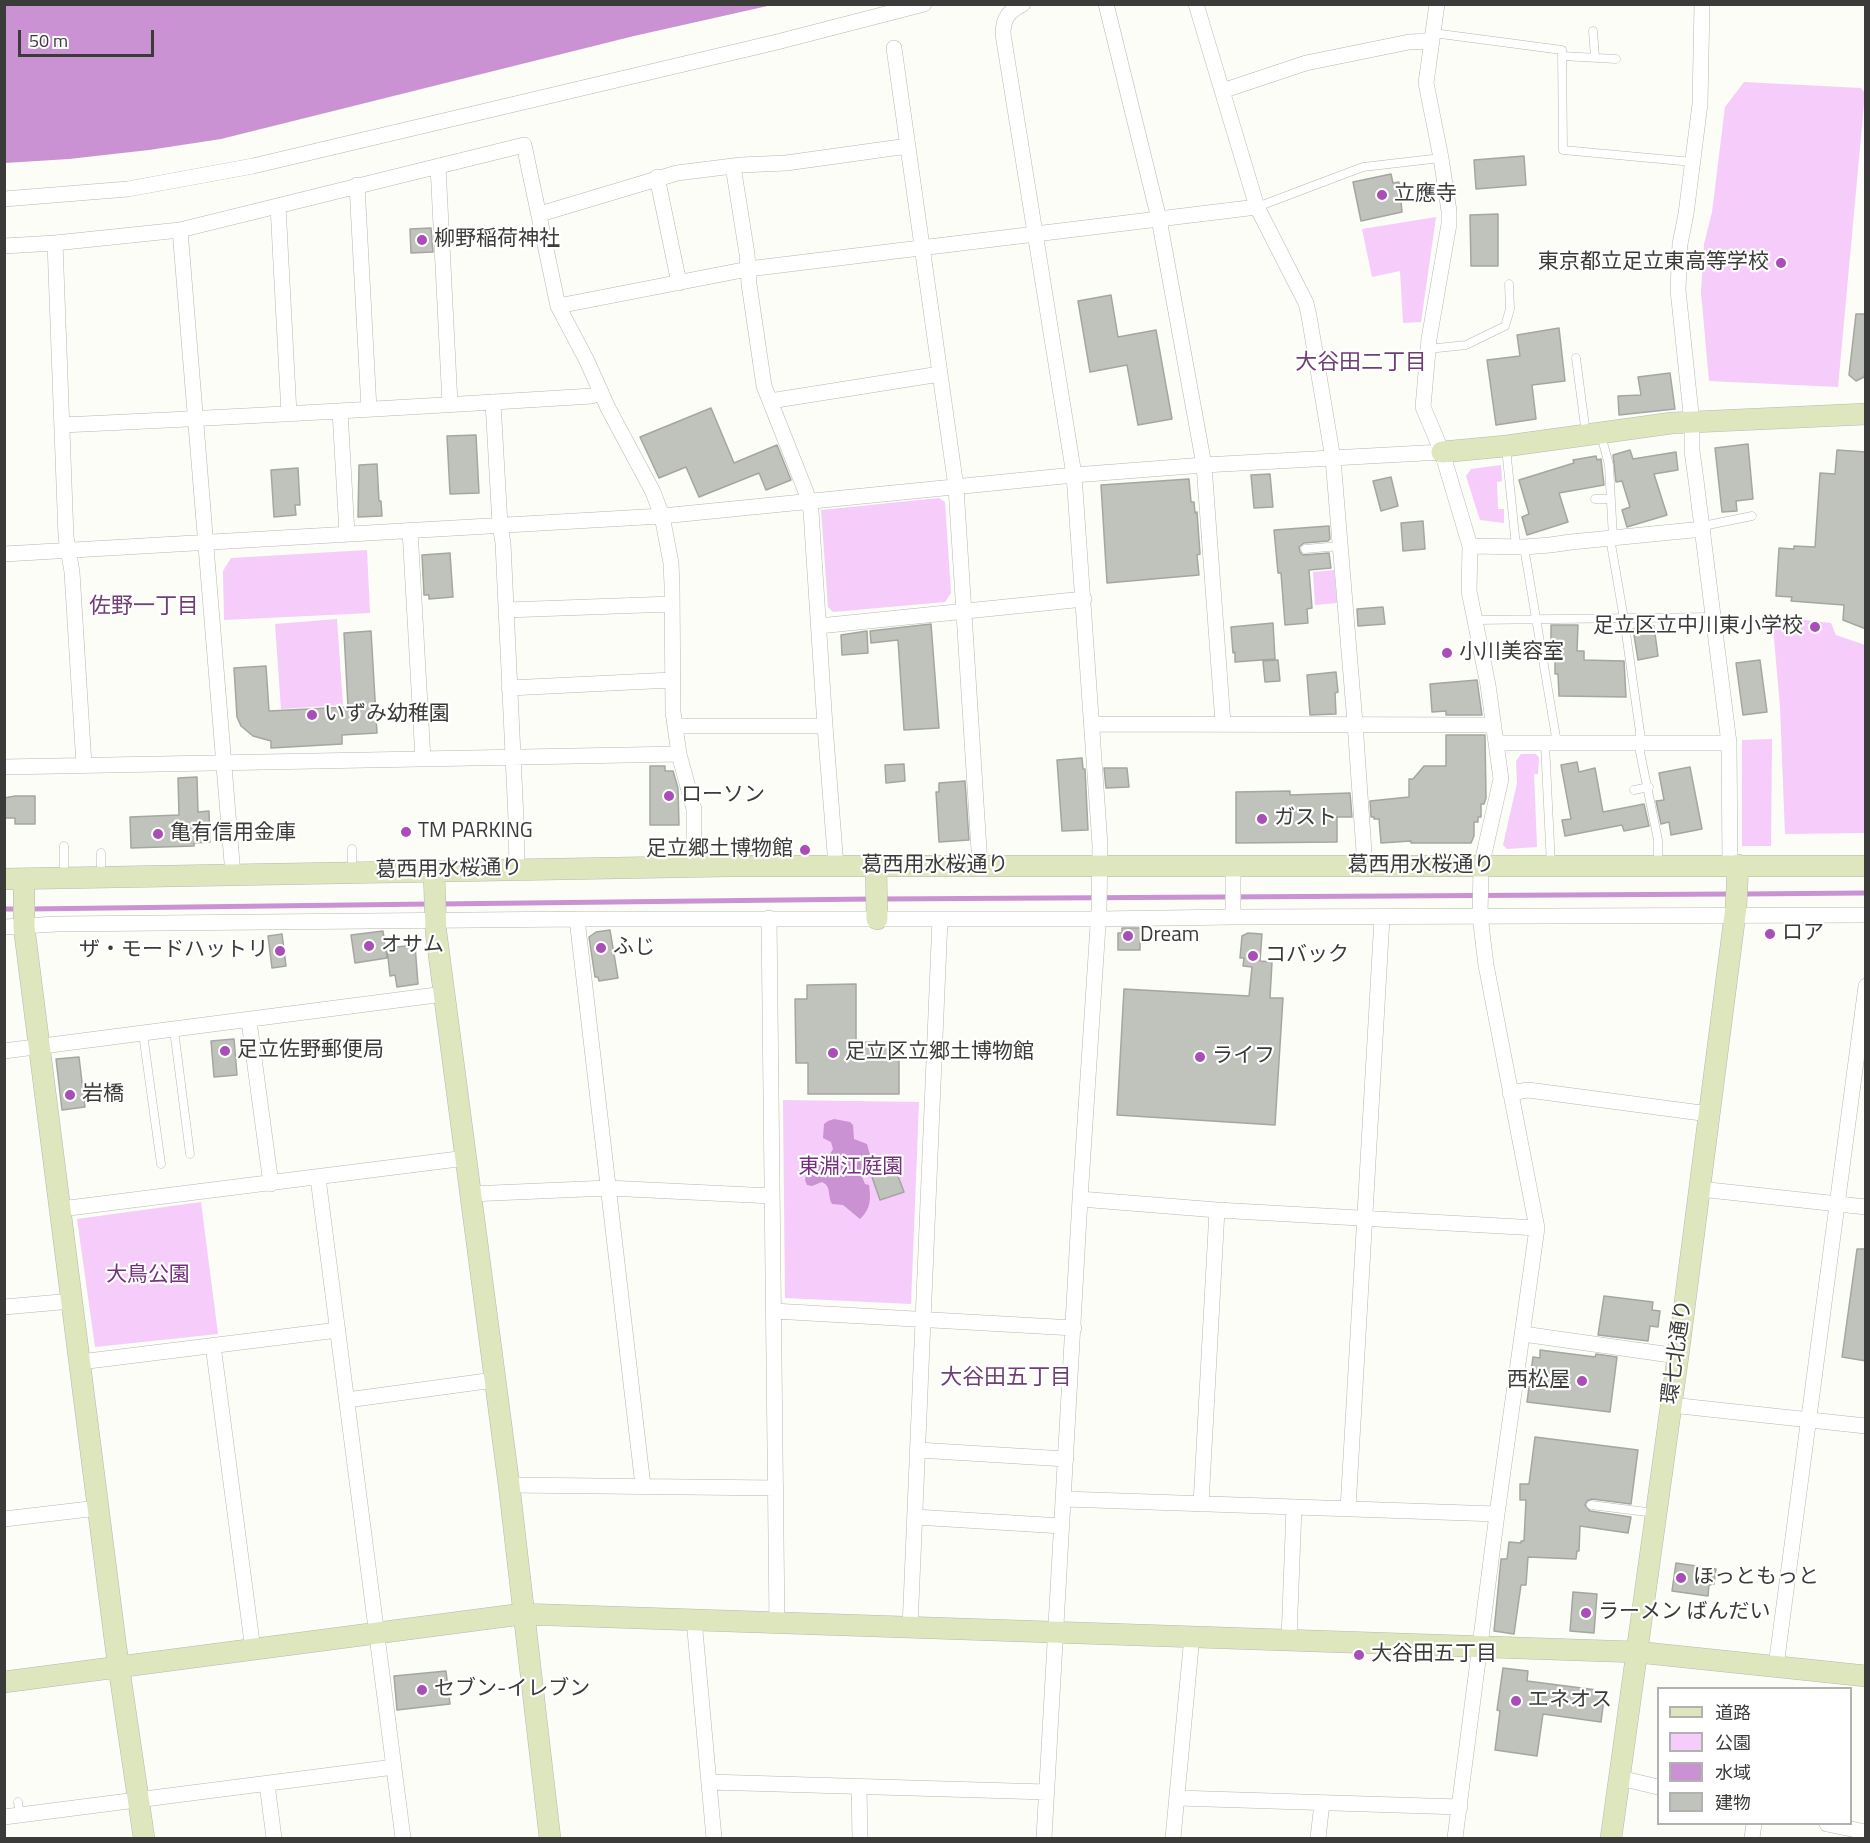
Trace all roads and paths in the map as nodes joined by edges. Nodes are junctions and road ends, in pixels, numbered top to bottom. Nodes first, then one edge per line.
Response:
1 (924, 4) edge
2 (1023, 4) edge
3 (1106, 4) edge
4 (1196, 4) edge
5 (1437, 4) edge
6 (1702, 4) edge
7 (1593, 31) dead end
8 (1432, 37) junction
9 (894, 48) dead end
10 (1562, 56) junction
11 (1594, 57) junction
12 (1616, 59) dead end
13 (1222, 91) junction
14 (908, 146) junction
15 (1441, 158) junction
16 (1694, 162) junction
17 (438, 166) junction
18 (733, 166) junction
19 (657, 177) junction
20 (357, 185) junction
21 (4, 200) edge
22 (278, 206) junction
23 (1257, 207) junction
24 (540, 214) junction
25 (1159, 219) junction
26 (180, 230) junction
27 (1036, 233) junction
28 (55, 243) junction
29 (4, 246) edge
30 (923, 248) junction
31 (748, 269) junction
32 (679, 284) junction
33 (1509, 284) dead end
34 (558, 306) junction
35 (1428, 349) junction
36 (1576, 358) dead end
37 (940, 374) junction
38 (601, 392) junction
39 (770, 401) junction
40 (493, 402) junction
41 (450, 404) junction
42 (369, 409) junction
43 (340, 411) junction
44 (289, 414) junction
45 (1866, 414) edge
46 (197, 419) junction
47 (1692, 423) junction
48 (62, 425) junction
49 (1594, 435) junction
50 (1506, 446) junction
51 (1442, 452) junction
52 (1333, 459) junction
53 (1204, 465) junction
54 (1074, 475) junction
55 (956, 487) junction
56 (1611, 499) junction
57 (1595, 500) dead end
58 (809, 501) junction
59 (662, 516) junction
60 (1752, 516) dead end
61 (500, 525) junction
62 (1703, 528) junction
63 (410, 530) junction
64 (347, 534) junction
65 (1612, 538) junction
66 (207, 543) junction
67 (1340, 546) junction
68 (1470, 546) junction
69 (1520, 547) junction
70 (1305, 549) dead end
71 (70, 550) junction
72 (4, 554) edge
73 (1084, 599) junction
74 (672, 604) junction
75 (506, 610) junction
76 (962, 612) junction
77 (1714, 617) junction
78 (1624, 619) junction
79 (1476, 620) junction
80 (1536, 620) junction
81 (819, 626) junction
82 (672, 680) junction
83 (509, 688) junction
84 (1224, 723) junction
85 (1355, 723) junction
86 (1092, 724) junction
87 (1493, 725) junction
88 (675, 726) junction
89 (825, 726) junction
90 (1497, 743) junction
91 (1551, 743) junction
92 (1641, 743) junction
93 (1729, 743) junction
94 (679, 754) junction
95 (512, 758) junction
96 (423, 759) junction
97 (224, 762) junction
98 (84, 765) junction
99 (4, 766) edge
100 (1648, 787) junction
101 (1634, 790) dead end
102 (64, 846) dead end
103 (352, 849) dead end
104 (101, 853) dead end
105 (694, 866) junction
106 (836, 866) junction
107 (980, 866) junction
108 (1365, 866) junction
109 (1551, 866) junction
110 (1658, 866) junction
111 (1866, 866) edge
112 (516, 869) junction
113 (1735, 870) junction
114 (434, 871) junction
115 (352, 872) junction
116 (1100, 873) junction
117 (1233, 873) junction
118 (233, 875) junction
119 (876, 875) junction
120 (1480, 877) junction
121 (64, 878) junction
122 (101, 878) junction
123 (17, 883) edge
124 (435, 909) junction
125 (1480, 910) junction
126 (1736, 911) junction
127 (1233, 913) junction
128 (1099, 915) junction
129 (1866, 915) edge
130 (769, 918) junction
131 (1382, 918) junction
132 (578, 919) junction
133 (878, 919) junction
134 (940, 919) junction
135 (17, 924) edge
136 (1866, 986) edge
137 (444, 994) junction
138 (249, 1021) junction
139 (174, 1030) junction
140 (143, 1034) junction
141 (39, 1046) junction
142 (4, 1051) edge
143 (1510, 1093) junction
144 (1710, 1114) junction
145 (189, 1154) dead end
146 (465, 1158) junction
147 (161, 1164) dead end
148 (318, 1178) junction
149 (271, 1184) junction
150 (608, 1188) junction
151 (1700, 1189) junction
152 (470, 1194) junction
153 (772, 1196) junction
154 (1080, 1199) junction
155 (1836, 1204) junction
156 (1866, 1207) edge
157 (61, 1209) junction
158 (1217, 1210) junction
159 (1365, 1218) junction
160 (1537, 1228) junction
161 (72, 1301) junction
162 (4, 1307) edge
163 (773, 1311) junction
164 (923, 1320) junction
165 (1074, 1328) junction
166 (338, 1330) junction
167 (1523, 1334) junction
168 (213, 1345) junction
169 (1678, 1356) junction
170 (80, 1362) junction
171 (494, 1380) junction
172 (346, 1400) junction
173 (1671, 1405) junction
174 (1808, 1419) junction
175 (1866, 1426) edge
176 (918, 1450) junction
177 (1066, 1459) junction
178 (509, 1485) junction
179 (643, 1486) junction
180 (776, 1488) junction
181 (1064, 1499) junction
182 (1201, 1504) junction
183 (1591, 1505) dead end
184 (1294, 1507) junction
185 (98, 1508) junction
186 (1348, 1509) junction
187 (1657, 1513) junction
188 (1497, 1514) junction
189 (915, 1517) junction
190 (4, 1519) edge
191 (1062, 1526) junction
192 (522, 1614) junction
193 (694, 1620) junction
194 (777, 1624) junction
195 (910, 1628) junction
196 (377, 1633) junction
197 (1057, 1633) junction
198 (1192, 1636) junction
199 (1289, 1639) junction
200 (1480, 1646) junction
201 (253, 1650) junction
202 (1637, 1652) junction
203 (1776, 1666) junction
204 (119, 1668) junction
205 (1866, 1676) edge
206 (4, 1682) edge
207 (394, 1767) junction
208 (1620, 1778) junction
209 (709, 1782) junction
210 (267, 1784) junction
211 (1657, 1786) edge
212 (859, 1787) junction
213 (1047, 1792) junction
214 (1177, 1798) junction
215 (139, 1800) junction
216 (1322, 1803) junction
217 (1460, 1807) junction
218 (14, 1812) edge
219 (1832, 1825) edge
220 (1866, 1832) edge
221 (144, 1839) edge
222 (274, 1839) edge
223 (403, 1839) edge
224 (550, 1839) edge
225 (714, 1839) edge
226 (860, 1839) edge
227 (1044, 1839) edge
228 (1173, 1839) edge
229 (1318, 1839) edge
230 (1455, 1839) edge
231 (1611, 1839) edge

1 - 21 street
2 - 27 street
3 - 25 street
4 - 13 street
5 - 8 street
6 - 16 street
7 - 11 lane
8 - 10 lane
8 - 13 street
8 - 15 street
9 - 14 street
10 - 11 lane
10 - 16 lane
11 - 12 lane
13 - 23 street
14 - 18 street
14 - 30 street
15 - 23 lane
15 - 35 street
16 - 47 street
17 - 20 street
17 - 24 street
17 - 41 street
18 - 19 street
18 - 31 street
19 - 24 street
19 - 32 street
20 - 22 street
20 - 42 street
22 - 26 street
22 - 44 street
23 - 25 street
23 - 52 street
24 - 34 street
25 - 27 street
25 - 53 street
26 - 28 street
26 - 46 street
27 - 30 street
27 - 54 street
28 - 29 street
28 - 48 street
30 - 31 street
30 - 37 street
31 - 32 street
31 - 39 street
32 - 34 street
33 - 35 lane
34 - 38 street
35 - 51 street
36 - 49 lane
37 - 39 street
37 - 55 street
38 - 40 street
38 - 59 street
39 - 58 street
40 - 41 street
40 - 61 street
41 - 42 street
42 - 43 street
43 - 44 street
43 - 64 street
44 - 46 street
45 - 47 street
46 - 48 street
46 - 66 street
47 - 49 street
47 - 62 street
48 - 71 street
49 - 50 street
49 - 56 lane
50 - 51 street
50 - 69 lane
51 - 52 street
51 - 68 street
52 - 53 street
52 - 67 street
53 - 54 street
53 - 84 street
54 - 55 street
54 - 73 street
55 - 58 street
55 - 76 street
56 - 57 lane
56 - 65 lane
58 - 59 street
58 - 81 street
59 - 61 street
59 - 74 street
60 - 62 lane
61 - 63 street
61 - 75 street
62 - 65 street
62 - 77 street
63 - 64 street
63 - 96 street
64 - 66 street
65 - 69 street
65 - 78 lane
66 - 71 street
66 - 97 street
67 - 70 lane
67 - 85 street
68 - 69 street
68 - 79 street
69 - 80 lane
71 - 72 street
71 - 98 street
73 - 76 street
73 - 86 street
74 - 75 street
74 - 82 street
75 - 83 street
76 - 81 street
76 - 107 street
77 - 78 lane
77 - 93 street
78 - 80 lane
78 - 92 lane
79 - 80 lane
79 - 87 street
80 - 91 lane
81 - 89 street
82 - 83 street
82 - 88 street
83 - 95 street
84 - 85 street
84 - 86 street
85 - 87 street
85 - 108 street
86 - 116 street
87 - 90 street
88 - 89 street
88 - 94 street
89 - 106 street
90 - 91 street
90 - 120 street
91 - 92 street
91 - 109 lane
92 - 93 street
92 - 100 lane
93 - 113 street
94 - 95 street
94 - 105 street
95 - 96 street
95 - 112 street
96 - 97 street
97 - 98 street
97 - 118 street
98 - 99 street
100 - 101 lane
100 - 110 lane
102 - 121 lane
103 - 115 lane
104 - 122 lane
105 - 106 street, 葛西用水桜通り
105 - 112 street, 葛西用水桜通り
106 - 119 street, 葛西用水桜通り
107 - 116 street, 葛西用水桜通り
107 - 119 street, 葛西用水桜通り
108 - 117 street, 葛西用水桜通り
108 - 120 street, 葛西用水桜通り
109 - 110 street, 葛西用水桜通り
109 - 120 street, 葛西用水桜通り
110 - 113 street, 葛西用水桜通り
111 - 113 street, 葛西用水桜通り
112 - 114 street, 葛西用水桜通り
113 - 126 street, 環七北通り
114 - 115 street, 葛西用水桜通り
114 - 124 street
115 - 118 street, 葛西用水桜通り
116 - 117 street, 葛西用水桜通り
116 - 128 street
117 - 127 street
118 - 122 street, 葛西用水桜通り
119 - 133 street
120 - 125 street
121 - 122 street, 葛西用水桜通り
121 - 123 street, 葛西用水桜通り
123 - 135 street
124 - 132 street
124 - 135 street
124 - 137 street
125 - 126 street
125 - 131 street
125 - 143 street
126 - 129 street
126 - 144 street, 環七北通り
127 - 128 street
127 - 131 street
128 - 134 street
128 - 154 street
130 - 132 street
130 - 133 street
130 - 153 street
131 - 159 street
132 - 150 street
133 - 134 street
134 - 164 street
135 - 141 street
136 - 155 street
137 - 138 street
137 - 146 street
138 - 139 street
138 - 149 street
139 - 140 street
139 - 145 lane
140 - 141 street
140 - 147 lane
141 - 142 street
141 - 157 street
143 - 144 street
143 - 160 street
144 - 151 street, 環七北通り
146 - 148 street
146 - 152 street
148 - 149 street
148 - 166 street
149 - 157 street
150 - 152 street
150 - 153 street
150 - 179 street
151 - 155 street
151 - 169 street, 環七北通り
152 - 171 street
153 - 163 street
154 - 158 street
154 - 165 street
155 - 156 street
155 - 174 street
157 - 161 street
158 - 159 street
158 - 182 street
159 - 160 street
159 - 186 street
160 - 167 street
161 - 162 street
161 - 170 street
163 - 164 street
163 - 180 street
164 - 165 street
164 - 176 street
165 - 177 street
166 - 168 street
166 - 172 street
167 - 169 street
167 - 188 street
168 - 170 street
168 - 201 street
169 - 173 street, 環七北通り
170 - 185 street
171 - 172 street
171 - 178 street
172 - 196 street
173 - 174 street
173 - 187 street, 環七北通り
174 - 175 street
174 - 203 street
176 - 177 street
176 - 189 street
177 - 181 street
178 - 179 street
178 - 192 street
179 - 180 street
180 - 194 street
181 - 182 street
181 - 191 street
182 - 184 street
183 - 187 lane
184 - 186 street
184 - 199 street
185 - 190 street
185 - 204 street
186 - 188 street
187 - 202 street, 環七北通り
188 - 200 street
189 - 191 street
189 - 195 street
191 - 197 street
192 - 193 street
192 - 196 street
192 - 224 street
193 - 194 street
193 - 209 street
194 - 195 street
195 - 197 street
196 - 201 street
196 - 207 street
197 - 198 street
197 - 213 street
198 - 199 street
198 - 214 street
199 - 200 street
200 - 202 street
200 - 217 street
201 - 204 street
202 - 203 street
202 - 208 street, 環七北通り
203 - 205 street
204 - 206 street
204 - 215 street
207 - 210 street
207 - 223 street
208 - 211 street
208 - 231 street, 環七北通り
209 - 212 street
209 - 225 street
210 - 215 street
210 - 222 street
212 - 213 street
212 - 226 street
213 - 227 street
214 - 216 street
214 - 228 street
215 - 218 street
215 - 221 street
216 - 217 street
216 - 229 street
217 - 230 street
219 - 220 street

